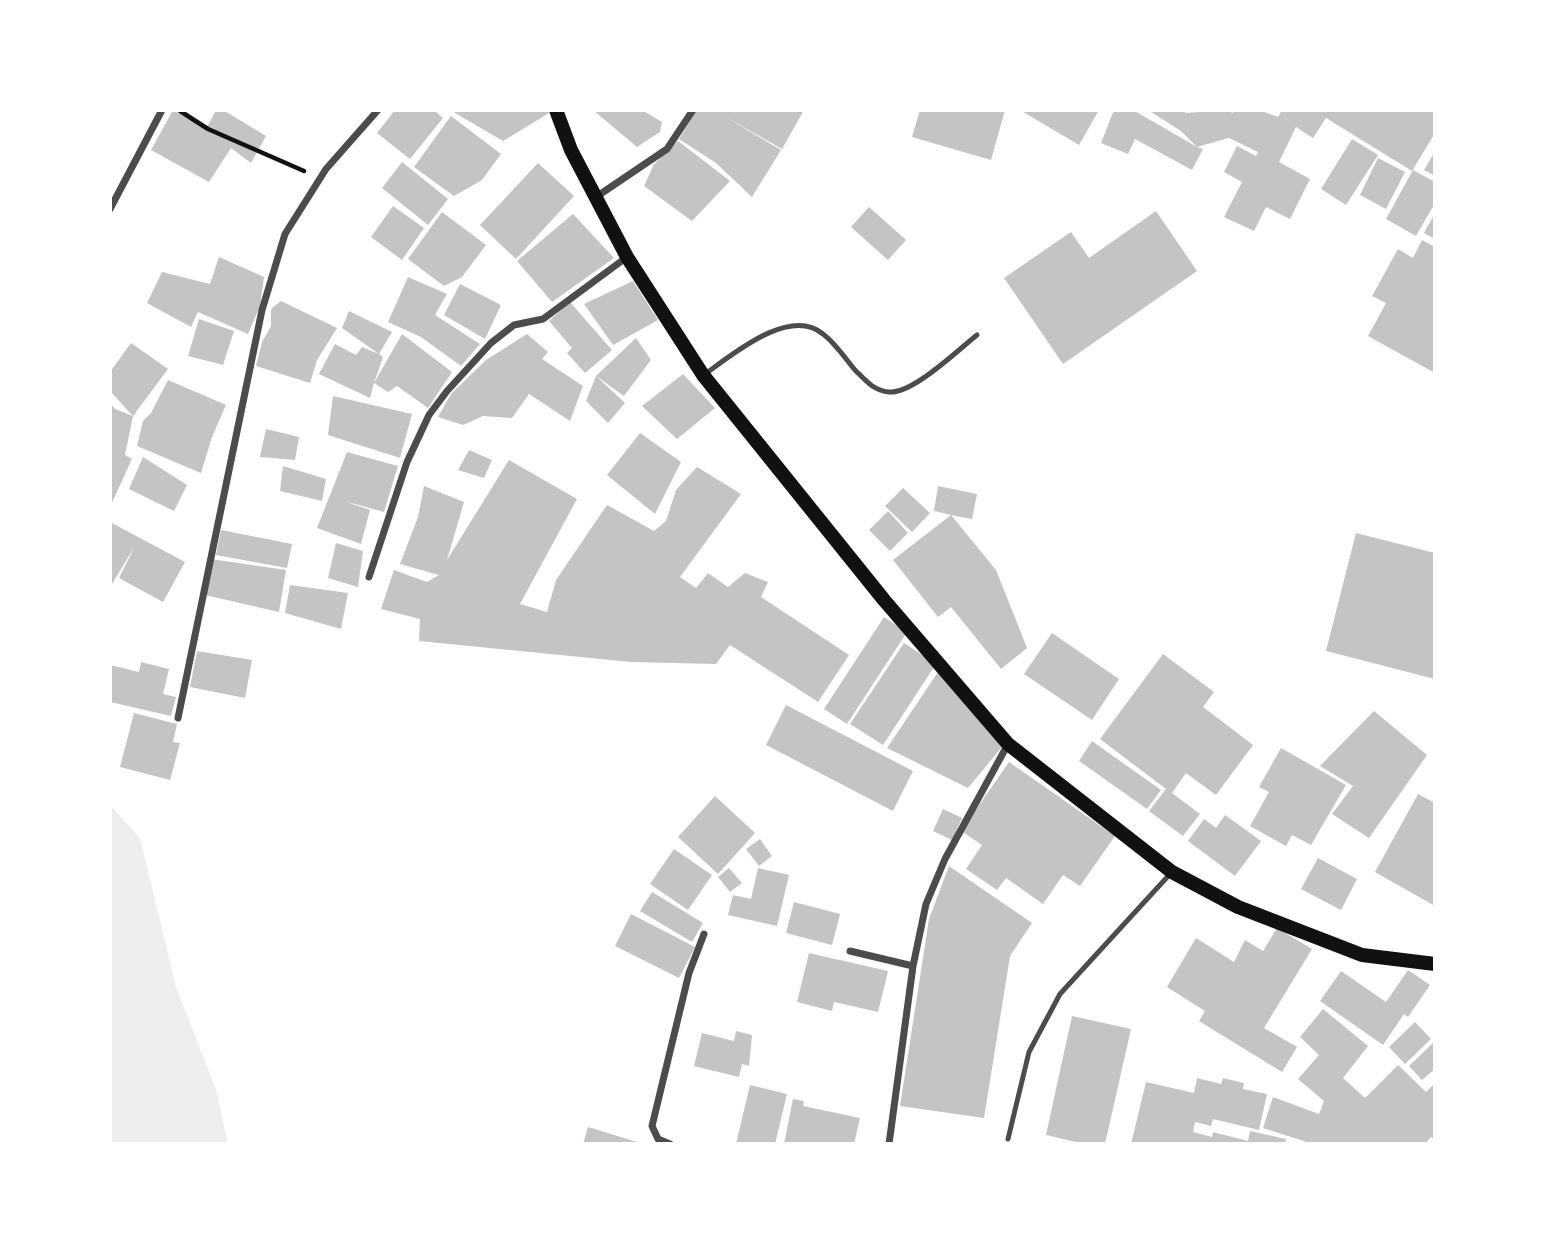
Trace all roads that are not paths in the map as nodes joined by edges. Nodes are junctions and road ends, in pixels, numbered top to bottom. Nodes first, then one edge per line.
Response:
1 (162, 110) edge
2 (378, 110) edge
3 (556, 110) edge
4 (693, 110) edge
5 (595, 197) junction
6 (110, 209) edge
7 (627, 257) junction
8 (977, 335) dead end
9 (703, 375) junction
10 (369, 577) dead end
11 (178, 719) dead end
12 (1008, 744) junction
13 (1172, 872) junction
14 (704, 934) dead end
15 (850, 951) dead end
16 (1435, 964) edge
17 (913, 966) junction
18 (1008, 1139) dead end
19 (670, 1144) edge
20 (889, 1144) edge

1 - 6 street
2 - 11 street
3 - 5 main road
4 - 5 street
5 - 7 main road
7 - 9 main road
7 - 10 street
8 - 9 lane
9 - 12 main road
12 - 13 main road
12 - 17 street
13 - 16 main road
13 - 18 lane
14 - 19 street
15 - 17 street
17 - 20 street

